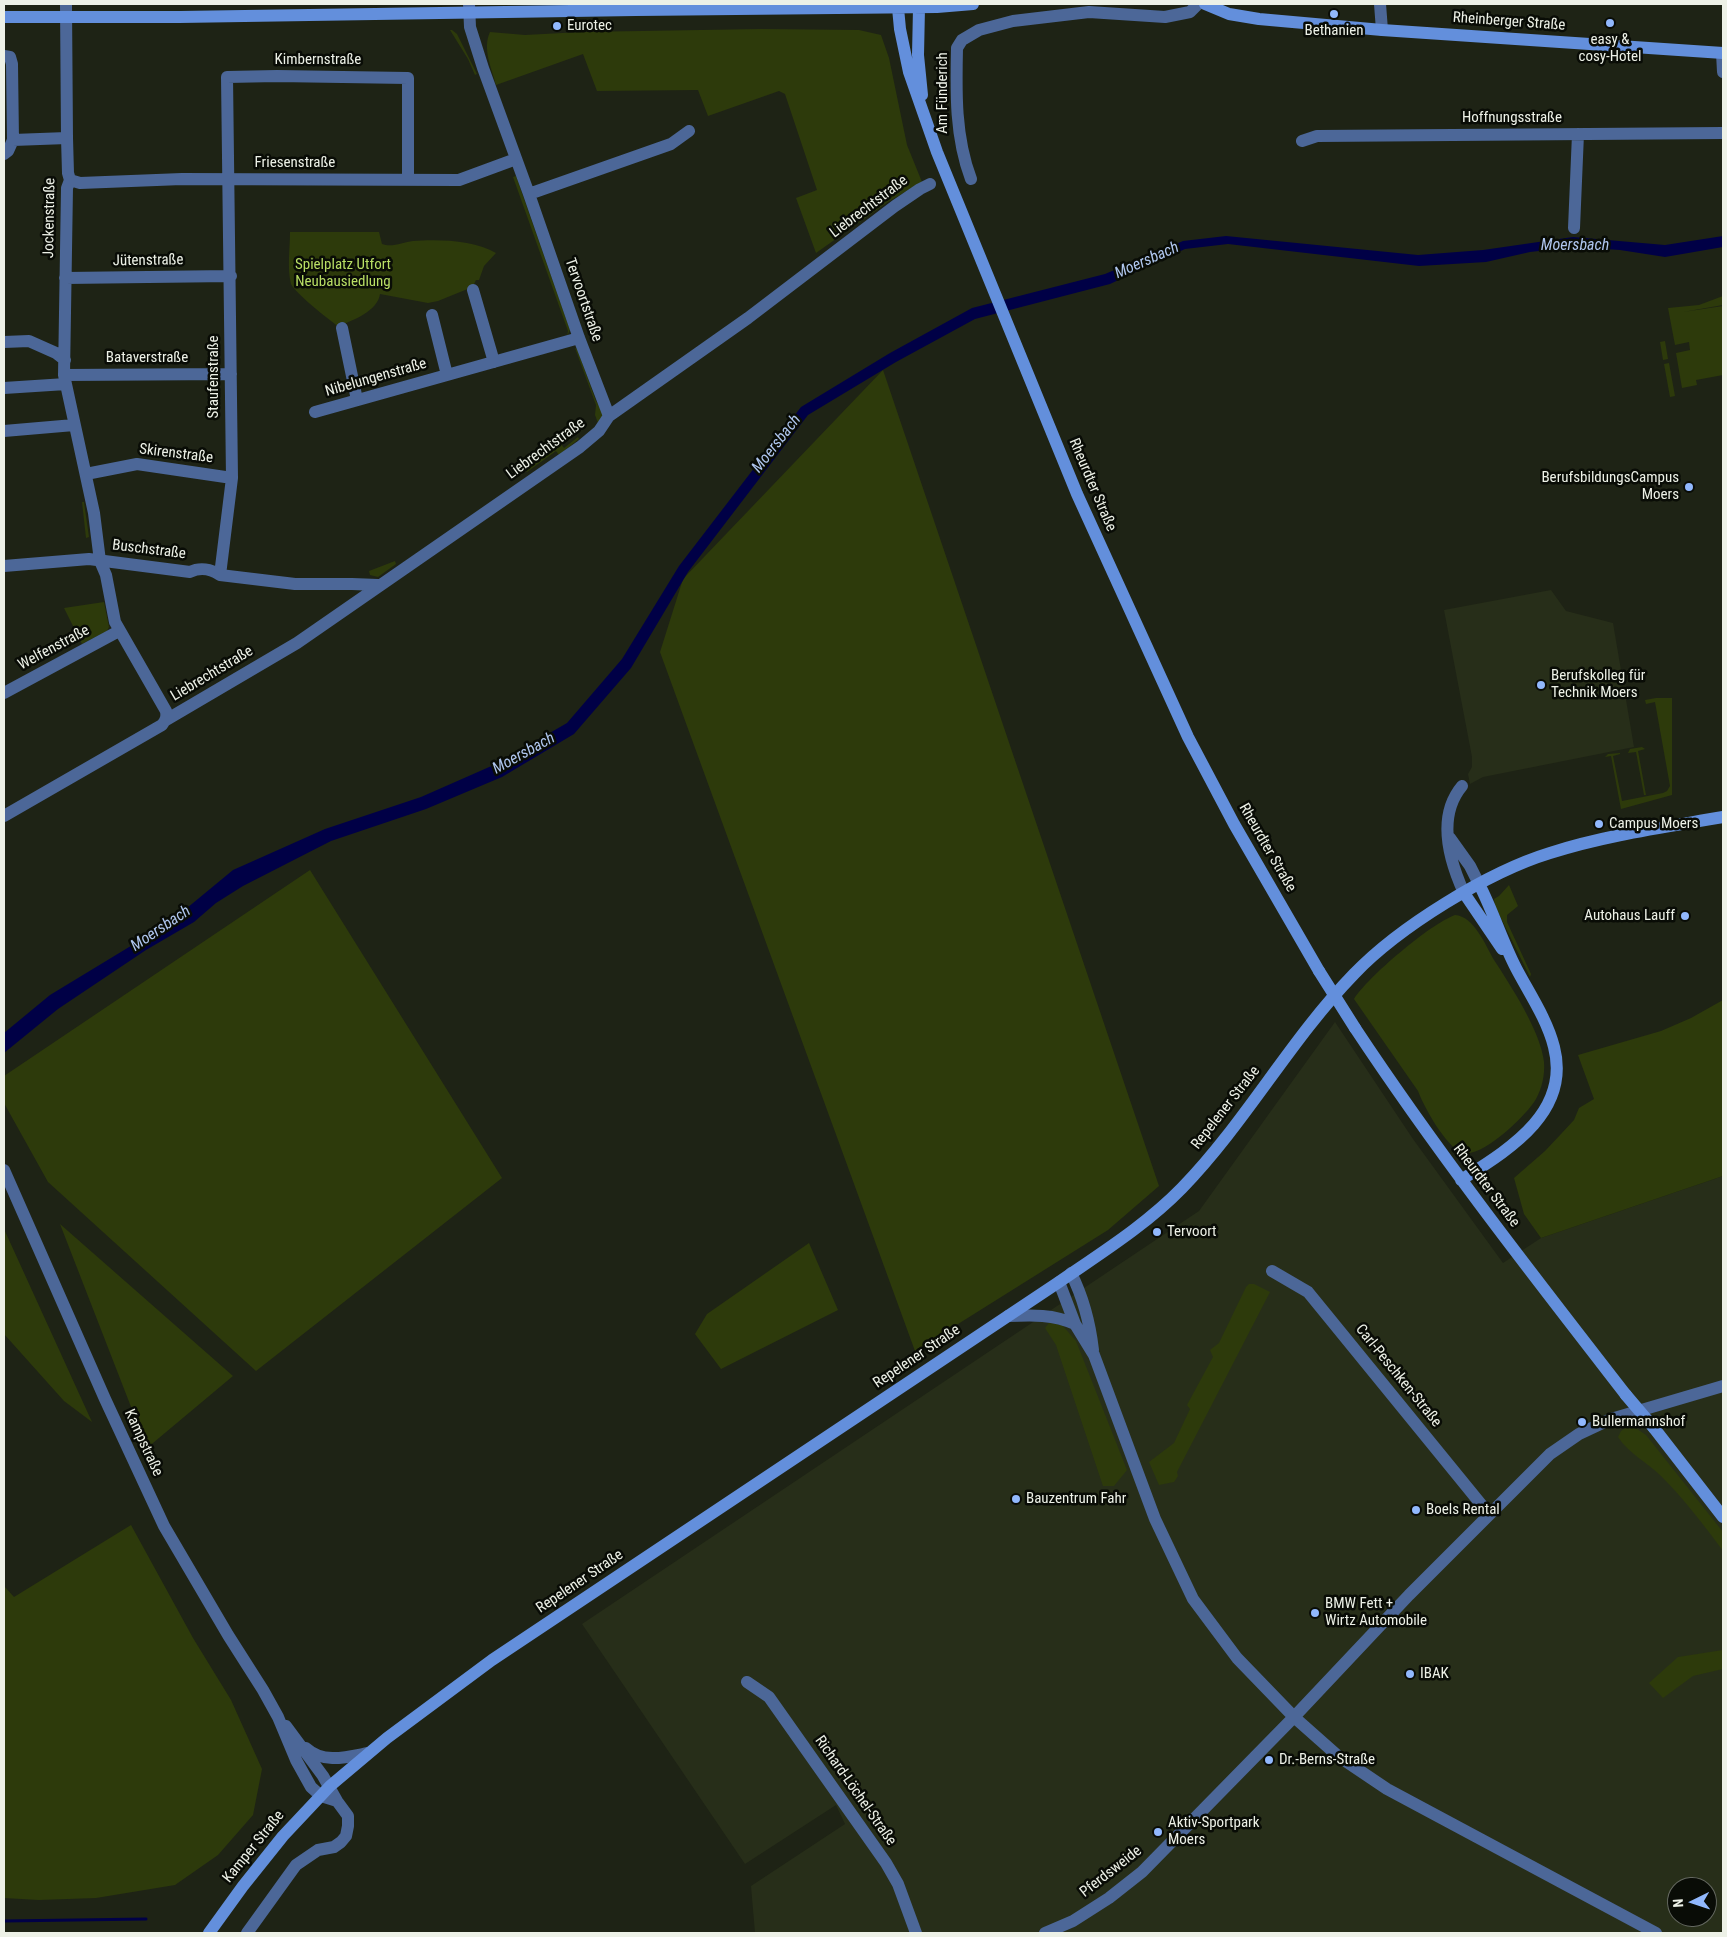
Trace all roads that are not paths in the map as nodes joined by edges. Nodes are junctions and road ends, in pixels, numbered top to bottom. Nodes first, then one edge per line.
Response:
1 (66, 4) edge
2 (969, 4) edge
3 (973, 4) edge
4 (1198, 4) edge
5 (1205, 4) edge
6 (1380, 4) edge
7 (469, 8) edge
8 (506, 8) edge
9 (898, 8) junction
10 (919, 8) junction
11 (4, 17) edge
12 (66, 17) junction
13 (1382, 30) junction
14 (1723, 53) edge
15 (4, 56) edge
16 (1723, 72) edge
17 (924, 115) junction
18 (689, 131) dead end
19 (1723, 133) edge
20 (1578, 134) junction
21 (66, 138) junction
22 (13, 140) junction
23 (1302, 141) dead end
24 (4, 154) edge
25 (516, 159) junction
26 (228, 179) junction
27 (971, 179) dead end
28 (70, 180) junction
29 (408, 180) junction
30 (930, 184) dead end
31 (529, 194) junction
32 (1574, 228) dead end
33 (231, 276) junction
34 (65, 278) junction
35 (474, 290) dead end
36 (432, 315) dead end
37 (342, 328) dead end
38 (579, 338) junction
39 (4, 342) edge
40 (65, 360) junction
41 (494, 362) junction
42 (231, 374) junction
43 (447, 375) junction
44 (65, 380) junction
45 (4, 388) edge
46 (357, 400) junction
47 (315, 412) dead end
48 (609, 416) junction
49 (74, 425) junction
50 (4, 430) edge
51 (86, 474) junction
52 (232, 478) junction
53 (100, 560) junction
54 (4, 566) edge
55 (220, 575) junction
56 (378, 585) junction
57 (119, 632) junction
58 (4, 692) edge
59 (166, 718) junction
60 (1462, 786) dead end
61 (4, 816) edge
62 (1723, 817) edge
63 (1448, 836) junction
64 (1479, 884) junction
65 (1464, 893) junction
66 (1514, 965) junction
67 (4, 1170) edge
68 (1461, 1180) junction
69 (1272, 1271) dead end
70 (1072, 1273) junction
71 (1058, 1282) junction
72 (1008, 1316) junction
73 (1075, 1324) junction
74 (1094, 1355) junction
75 (1723, 1386) edge
76 (1489, 1514) junction
77 (1723, 1517) edge
78 (747, 1682) dead end
79 (278, 1717) junction
80 (1294, 1718) junction
81 (296, 1738) junction
82 (368, 1753) junction
83 (325, 1791) junction
84 (209, 1933) edge
85 (247, 1933) edge
86 (916, 1933) edge
87 (1045, 1933) edge
88 (1656, 1933) edge

1 - 12 street, Jockenstraße
2 - 3 main road
2 - 10 main road
4 - 27 street, Am Fünderich
5 - 13 main road, Rheinberger Straße
6 - 13 street
7 - 8 main road
7 - 12 main road
7 - 25 street, Tervoortstraße
8 - 9 main road
9 - 10 main road
9 - 17 main road, Rheurdter Straße
10 - 17 main road, Rheurdter Straße
11 - 12 main road
12 - 21 street, Jockenstraße
13 - 14 main road, Rheinberger Straße
14 - 16 street
15 - 22 street
17 - 68 main road, Rheurdter Straße, bridge
18 - 31 street
19 - 20 street, Hoffnungsstraße
20 - 23 street, Hoffnungsstraße
20 - 32 street
21 - 22 street
21 - 28 street, Jockenstraße
22 - 24 street
25 - 29 street, Friesenstraße
25 - 31 street, Tervoortstraße
26 - 28 street, Friesenstraße
26 - 29 street, Friesenstraße
26 - 29 street, Kimbernstraße
26 - 33 street, Staufenstraße
28 - 34 street, Jockenstraße
30 - 48 street, Liebrechtstraße
31 - 38 street, Tervoortstraße
33 - 34 street, Jütenstraße
33 - 42 street, Staufenstraße
34 - 40 street, Jockenstraße
35 - 41 street
36 - 43 street, Nibelungenstraße
37 - 46 street
38 - 41 street, Nibelungenstraße
38 - 48 street, Tervoortstraße
39 - 40 street
40 - 44 street, Jockenstraße
41 - 43 street, Nibelungenstraße
42 - 44 street, Bataverstraße
42 - 52 street, Staufenstraße
43 - 46 street, Nibelungenstraße
44 - 45 street
44 - 49 street, Jockenstraße
46 - 47 street, Nibelungenstraße
48 - 56 street, Liebrechtstraße
49 - 50 street
49 - 51 street, Jockenstraße
51 - 52 street, Skirenstraße
51 - 53 street, Jockenstraße
52 - 55 street, Staufenstraße
53 - 54 street, Buschstraße
53 - 55 street, Buschstraße
53 - 57 street, Jockenstraße
55 - 56 street, Buschstraße
56 - 59 street, Liebrechtstraße
57 - 58 street, Welfenstraße
57 - 59 street, Jockenstraße
59 - 61 street, Liebrechtstraße
60 - 63 street
62 - 64 main road, Repelener Straße
63 - 64 street
63 - 65 street
64 - 65 main road, Repelener Straße
64 - 66 main road
65 - 66 main road
65 - 70 main road, Repelener Straße
66 - 68 main road
67 - 79 street, Kampstraße
68 - 77 main road, Rheurdter Straße, bridge
69 - 76 street, Carl-Peschken-Straße
70 - 71 main road, Repelener Straße
70 - 74 street
71 - 72 main road, Repelener Straße
71 - 73 street
72 - 73 street
72 - 82 main road, Repelener Straße
73 - 74 street
74 - 80 street
75 - 76 street
76 - 80 street
78 - 86 street, Richard-Löchel-Straße
79 - 81 street, Kampstraße
79 - 83 street, Kampstraße
80 - 87 street, Pferdsweide
80 - 88 street
81 - 82 street, Kampstraße
81 - 83 street, Kampstraße
82 - 83 main road, Repelener Straße
83 - 84 main road, Kamper Straße
83 - 85 street

